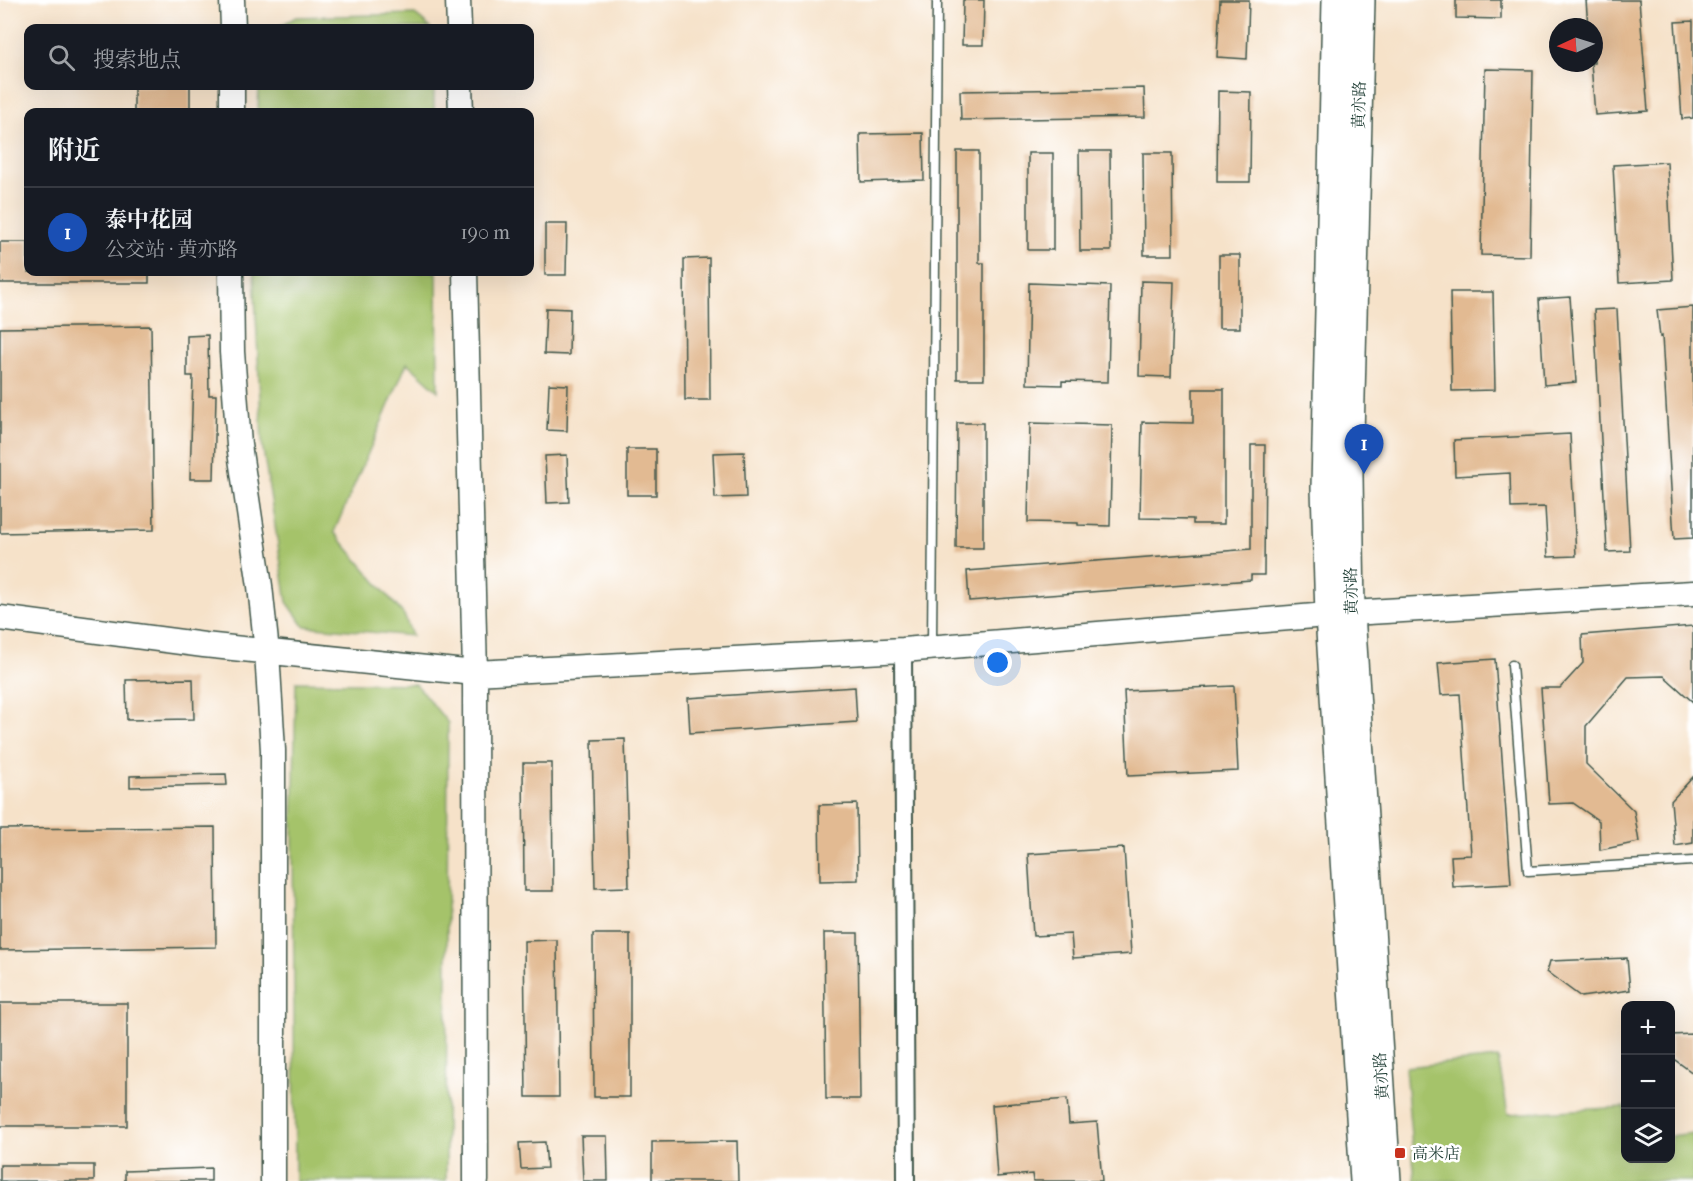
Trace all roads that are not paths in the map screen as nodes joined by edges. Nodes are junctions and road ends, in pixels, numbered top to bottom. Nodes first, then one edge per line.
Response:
1 (232, 0) edge
2 (458, 0) edge
3 (937, 0) edge
4 (1336, 0) edge
5 (1361, 0) edge
6 (233, 24) edge
7 (459, 24) edge
8 (232, 90) edge
9 (460, 90) edge
10 (232, 108) edge
11 (461, 108) edge
12 (231, 276) edge
13 (465, 276) edge
14 (1693, 593) edge
15 (1340, 614) junction
16 (0, 618) edge
17 (932, 648) junction
18 (903, 650) junction
19 (267, 652) junction
20 (1512, 665) dead end
21 (475, 673) junction
22 (1693, 861) edge
23 (273, 1181) edge
24 (476, 1181) edge
25 (906, 1181) edge
26 (1364, 1181) edge
27 (1387, 1181) edge

1 - 6 street
2 - 7 street
3 - 17 lane
4 - 15 main road, 黄亦路
5 - 15 main road, 黄亦路
8 - 10 street
9 - 11 street
12 - 19 street
13 - 21 street
14 - 15 street
15 - 17 street
15 - 26 main road, 黄亦路
15 - 27 main road, 黄亦路
16 - 19 street
17 - 18 street
18 - 21 street
18 - 25 street
19 - 21 street
19 - 23 street
20 - 22 lane
21 - 24 street

